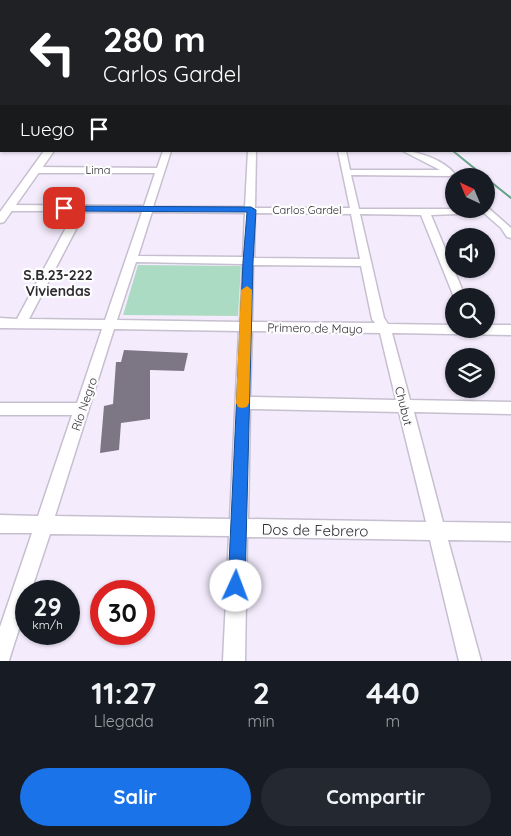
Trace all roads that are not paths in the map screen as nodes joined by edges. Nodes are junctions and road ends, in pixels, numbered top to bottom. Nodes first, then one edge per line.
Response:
1 (48, 152) edge
2 (167, 152) edge
3 (252, 152) edge
4 (342, 152) edge
5 (408, 152) edge
6 (36, 170) junction
7 (160, 171) junction
8 (445, 171) edge
9 (347, 172) junction
10 (445, 175) edge
11 (9, 208) junction
12 (82, 208) junction
13 (147, 210) junction
14 (251, 210) junction
15 (355, 210) junction
16 (445, 211) edge
17 (425, 212) junction
18 (495, 218) edge
19 (0, 220) edge
20 (511, 235) edge
21 (132, 259) junction
22 (248, 262) junction
23 (366, 263) junction
24 (456, 288) edge
25 (0, 323) edge
26 (21, 323) junction
27 (111, 325) junction
28 (246, 327) junction
29 (385, 329) junction
30 (445, 329) edge
31 (495, 330) edge
32 (511, 330) edge
33 (242, 403) junction
34 (404, 406) junction
35 (511, 408) edge
36 (0, 409) edge
37 (82, 409) junction
38 (0, 524) edge
39 (44, 525) junction
40 (238, 529) junction
41 (436, 532) junction
42 (511, 532) edge
43 (0, 657) edge
44 (234, 661) edge
45 (470, 661) edge

1 - 6 street
2 - 7 street, Río Negro
3 - 14 street
4 - 9 street, Chubut
5 - 8 street
6 - 7 street, Lima
6 - 11 street
7 - 13 street, Río Negro
9 - 10 street
9 - 15 street, Chubut
11 - 12 street, Carlos Gardel
11 - 19 street
12 - 13 street, Carlos Gardel
12 - 26 street
13 - 14 street, Carlos Gardel
13 - 21 street, Río Negro
14 - 15 street, Carlos Gardel
14 - 22 street
15 - 17 street, Carlos Gardel
15 - 23 street, Chubut
16 - 17 street, Carlos Gardel
17 - 24 street
18 - 20 street
21 - 22 street
21 - 27 street, Río Negro
22 - 23 street
22 - 28 street
23 - 29 street, Chubut
25 - 26 street, Primero de Mayo
26 - 27 street, Primero de Mayo
27 - 28 street, Primero de Mayo
27 - 37 street, Río Negro
28 - 29 street, Primero de Mayo
28 - 33 street
29 - 30 street, Primero de Mayo
29 - 34 street, Chubut
31 - 32 street, Primero de Mayo
33 - 34 street
33 - 40 street
34 - 35 street
34 - 41 street, Chubut
36 - 37 street
37 - 39 street, Río Negro
38 - 39 street, Dos de Febrero
39 - 40 street, Dos de Febrero
39 - 43 street, Río Negro
40 - 41 street, Dos de Febrero
40 - 44 street
41 - 42 street, Dos de Febrero
41 - 45 street, Chubut

